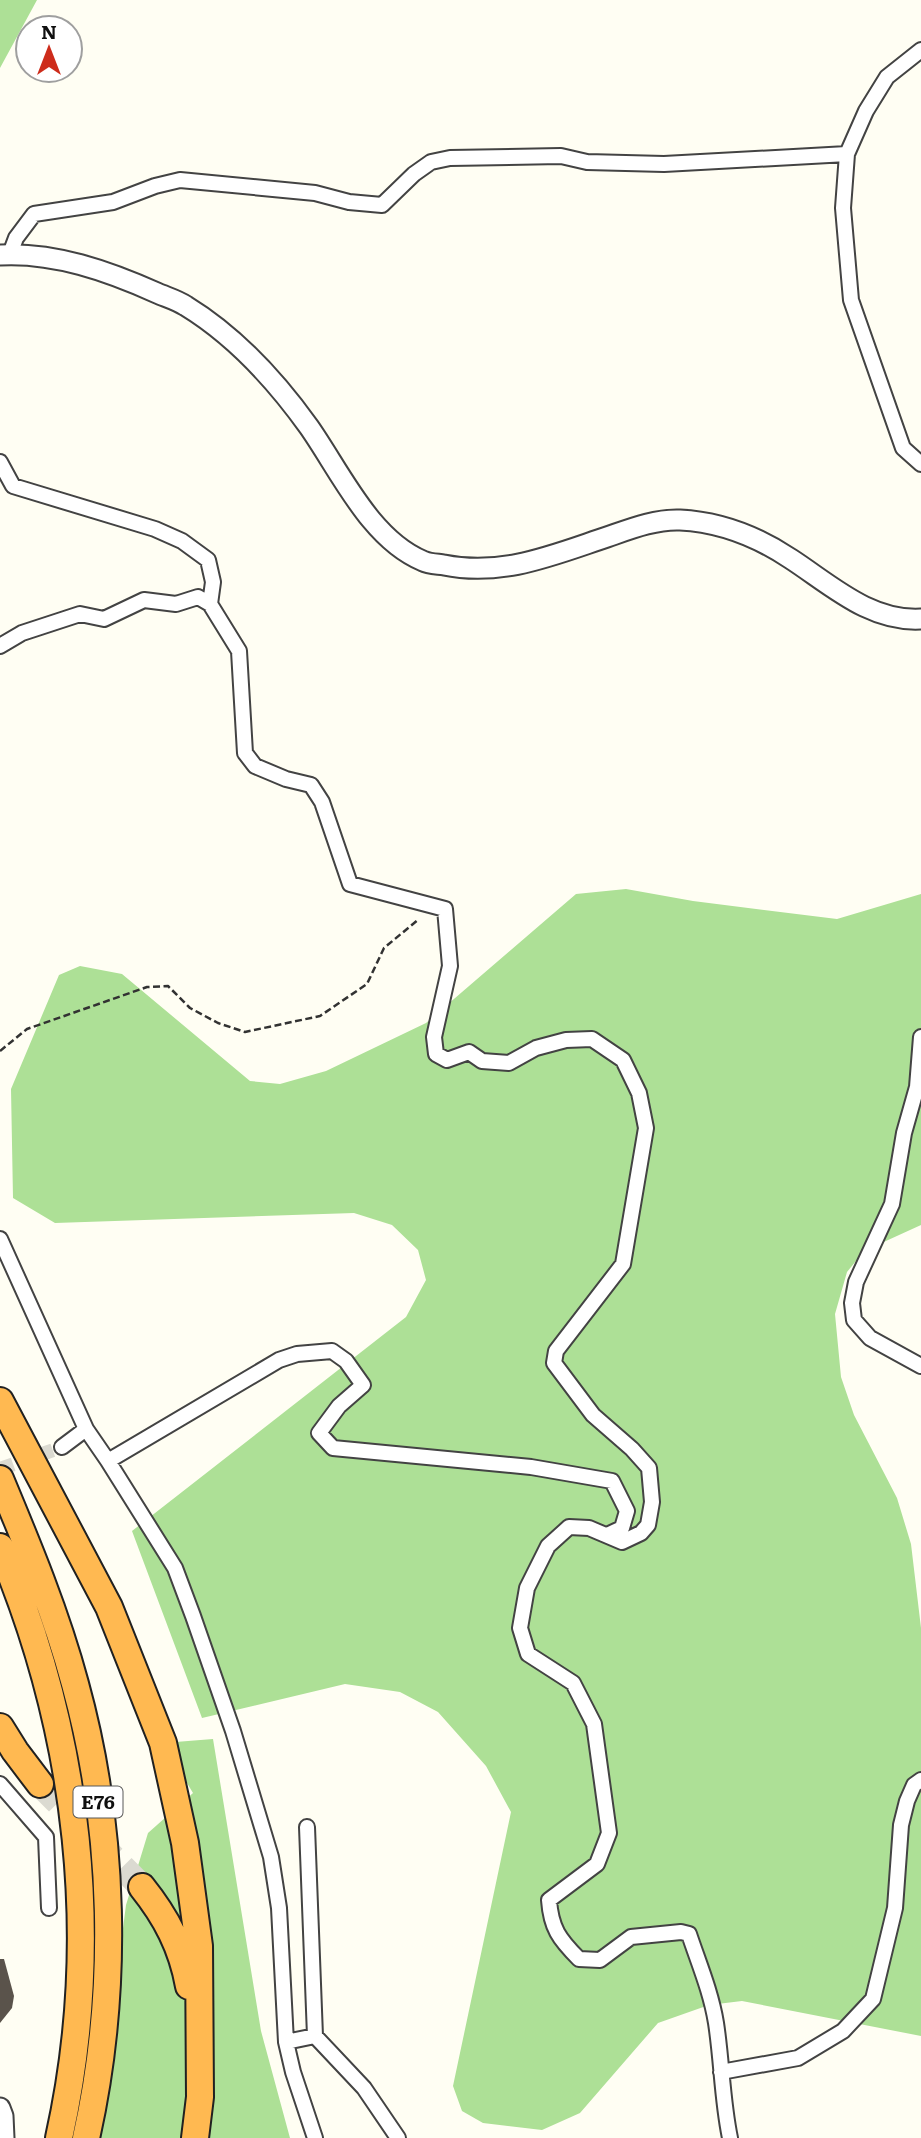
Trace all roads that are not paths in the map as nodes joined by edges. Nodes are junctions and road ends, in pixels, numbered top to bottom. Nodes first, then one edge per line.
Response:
1 (921, 50) edge
2 (847, 154) junction
3 (5, 254) edge
4 (0, 462) edge
5 (921, 464) edge
6 (210, 604) junction
7 (921, 619) edge
8 (0, 646) edge
9 (921, 1037) edge
10 (0, 1239) edge
11 (921, 1366) edge
12 (0, 1401) edge
13 (86, 1429) junction
14 (62, 1447) tunnel mouth
15 (108, 1461) junction
16 (0, 1479) edge
17 (607, 1535) junction
18 (0, 1547) edge
19 (0, 1727) edge
20 (921, 1780) edge
21 (0, 1784) edge
22 (40, 1784) tunnel mouth
23 (307, 1827) dead end
24 (142, 1886) tunnel mouth
25 (49, 1908) dead end
26 (315, 2036) junction
27 (286, 2042) junction
28 (720, 2071) junction
29 (0, 2108) edge
30 (4, 2138) edge
31 (59, 2138) edge
32 (86, 2138) edge
33 (194, 2138) edge
34 (315, 2138) edge
35 (398, 2138) edge
36 (730, 2138) edge

1 - 2 street
2 - 3 street
2 - 5 street
3 - 7 street
4 - 6 street
6 - 8 street
6 - 17 street
9 - 11 street
10 - 13 street
12 - 33 highway
13 - 14 street
13 - 15 street
15 - 17 street
15 - 27 street
16 - 32 highway, E76
17 - 28 street
18 - 31 highway, E76
19 - 22 highway
20 - 28 street
21 - 25 street
23 - 26 street
24 - 33 highway
26 - 27 street
26 - 35 street
27 - 34 street
28 - 36 street
29 - 30 street

